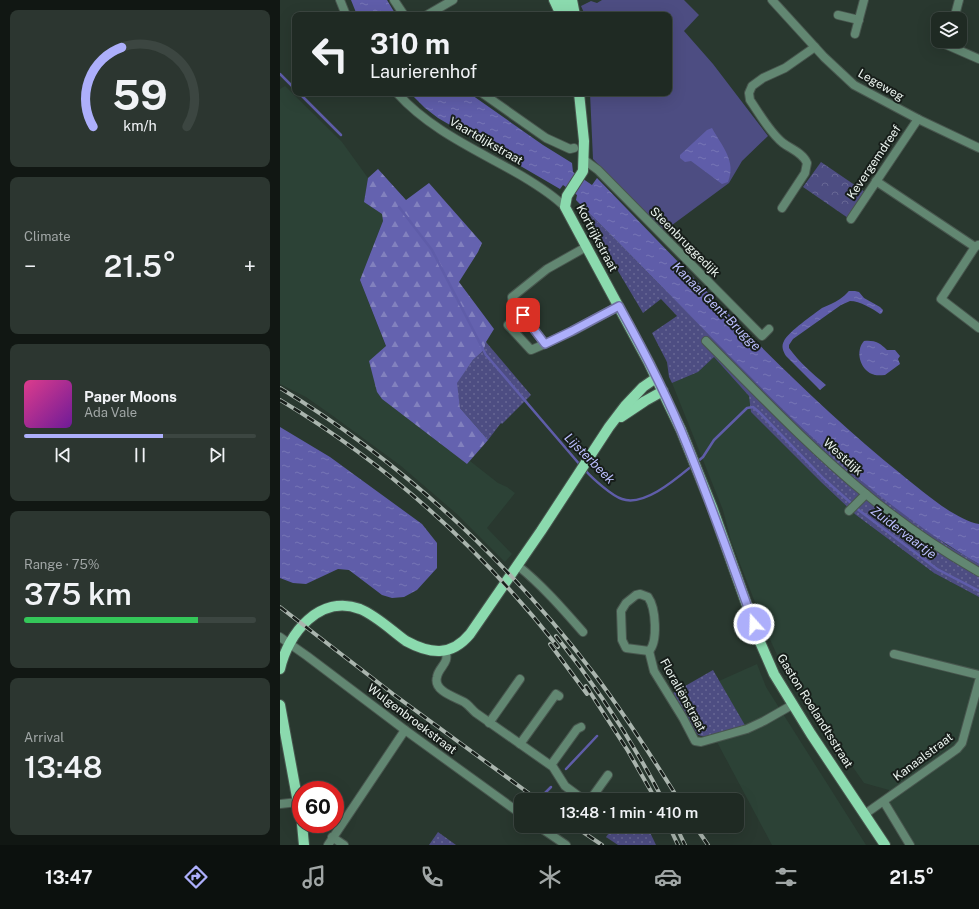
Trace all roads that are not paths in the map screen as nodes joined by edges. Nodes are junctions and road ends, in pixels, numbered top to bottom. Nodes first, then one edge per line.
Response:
1 (340, 0) edge
2 (394, 0) edge
3 (453, 0) edge
4 (554, 0) edge
5 (564, 0) edge
6 (572, 0) edge
7 (772, 0) edge
8 (864, 0) edge
9 (959, 0) edge
10 (345, 12) edge
11 (402, 12) edge
12 (432, 12) edge
13 (560, 12) edge
14 (567, 12) edge
15 (574, 12) edge
16 (956, 12) edge
17 (838, 15) dead end
18 (859, 20) junction
19 (855, 34) dead end
20 (815, 47) junction
21 (956, 48) edge
22 (979, 59) edge
23 (401, 96) edge
24 (486, 96) edge
25 (580, 96) edge
26 (918, 119) junction
27 (574, 148) dead end
28 (979, 148) edge
29 (583, 158) junction
30 (876, 181) junction
31 (565, 207) junction
32 (782, 208) dead end
33 (851, 219) dead end
34 (977, 246) edge
35 (586, 247) junction
36 (617, 302) junction
37 (520, 317) junction
38 (979, 328) edge
39 (769, 329) dead end
40 (706, 341) dead end
41 (545, 344) junction
42 (656, 378) junction
43 (663, 391) junction
44 (609, 427) junction
45 (866, 494) junction
46 (850, 510) dead end
47 (517, 565) junction
48 (979, 572) edge
49 (583, 632) dead end
50 (284, 640) edge
51 (446, 651) junction
52 (649, 651) junction
53 (894, 654) dead end
54 (280, 669) edge
55 (979, 675) edge
56 (520, 679) dead end
57 (979, 681) edge
58 (559, 696) dead end
59 (280, 705) edge
60 (792, 705) junction
61 (489, 723) junction
62 (581, 727) dead end
63 (405, 730) junction
64 (520, 744) junction
65 (550, 765) junction
66 (608, 775) dead end
67 (294, 781) edge
68 (574, 793) edge
69 (595, 793) edge
70 (884, 802) junction
71 (292, 803) edge
72 (280, 804) edge
73 (514, 809) edge
74 (865, 814) junction
75 (303, 833) edge
76 (548, 833) edge
77 (332, 837) junction
78 (304, 845) edge
79 (328, 845) edge
80 (344, 845) edge
81 (566, 845) edge
82 (886, 845) edge
83 (910, 845) edge

1 - 10 street
2 - 11 street
3 - 12 street
4 - 13 main road
5 - 14 main road
6 - 15 main road
7 - 20 street, Legeweg
8 - 18 street
9 - 16 street
17 - 18 street
18 - 19 street
20 - 26 street, Legeweg
20 - 32 street
21 - 22 street
23 - 31 street, Vaartdijkstraat
24 - 27 street
25 - 29 main road
26 - 28 street, Legeweg
26 - 30 street, Kevergemdreef
29 - 31 main road, Kortrijkstraat
29 - 39 street, Steenbruggedijk
30 - 33 street, Kevergemdreef
30 - 34 street
31 - 35 main road, Kortrijkstraat
34 - 38 street
35 - 36 main road, Kortrijkstraat
35 - 37 street
36 - 41 street
36 - 42 main road, Gaston Roelandtsstraat
37 - 41 street
37 - 41 street
40 - 45 street, Westdijk
42 - 43 main road, Gaston Roelandtsstraat
42 - 44 main road
43 - 44 main road
43 - 60 main road, Gaston Roelandtsstraat
44 - 47 main road
45 - 46 street
45 - 48 street, Westdijk
47 - 49 street
47 - 51 main road
50 - 51 main road
50 - 54 main road
50 - 63 street, Wulgenbroekstraat
51 - 61 street
52 - 52 street, Floraliënstraat
52 - 60 street, Floraliënstraat
53 - 55 street
56 - 61 street
57 - 70 street, Kanaalstraat
58 - 64 street
59 - 67 main road
60 - 74 main road, Gaston Roelandtsstraat
61 - 64 street
62 - 65 street
63 - 73 street, Wulgenbroekstraat
63 - 77 street
64 - 65 street
65 - 68 street
66 - 69 street
70 - 74 street, Kanaalstraat
70 - 83 street
71 - 72 street
74 - 82 main road, Gaston Roelandtsstraat
75 - 78 main road
76 - 81 street
77 - 79 street
77 - 80 street

